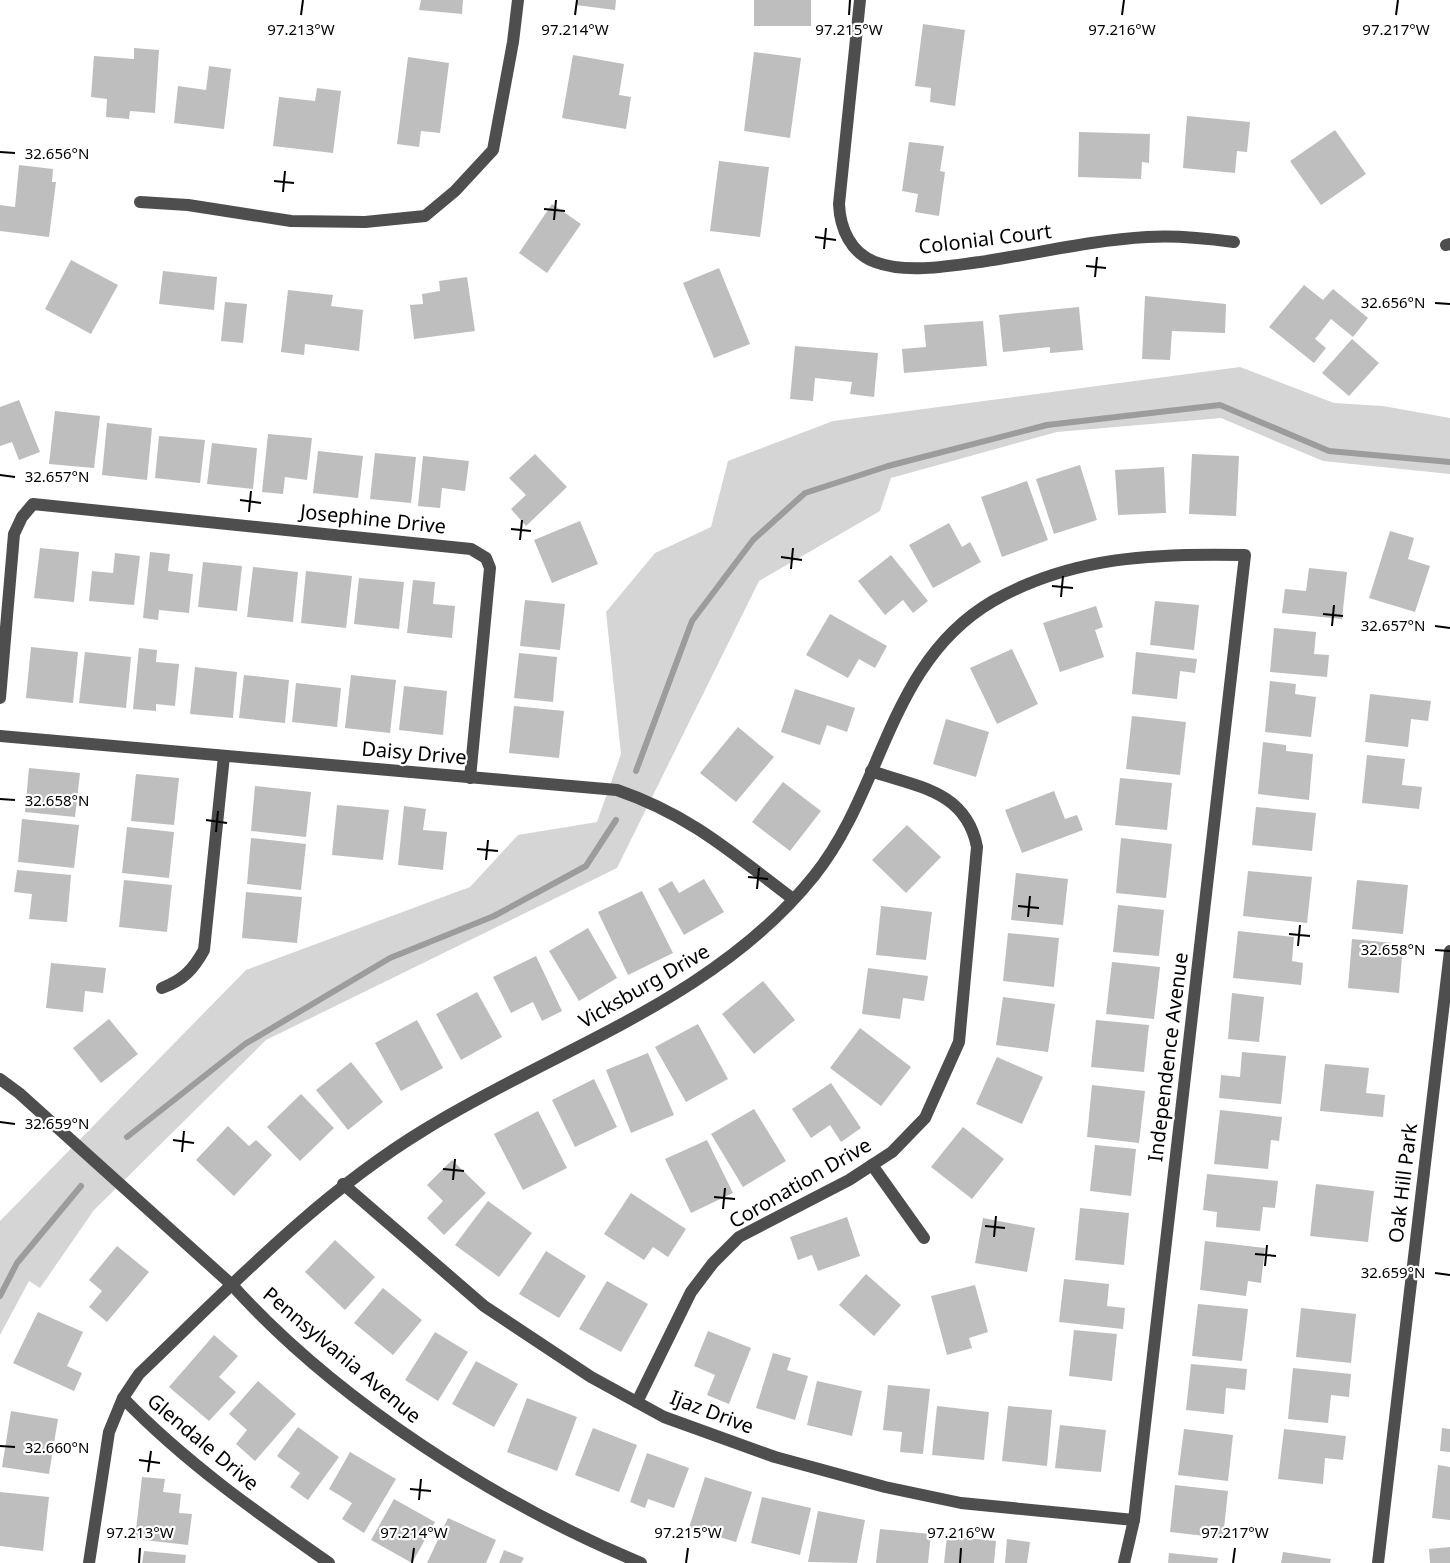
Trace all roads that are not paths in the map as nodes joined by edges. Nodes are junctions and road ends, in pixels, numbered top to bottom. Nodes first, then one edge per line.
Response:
1 (518, 0) edge
2 (860, 0) edge
3 (140, 202) dead end
4 (1234, 242) dead end
5 (1245, 555) joint
6 (0, 698) edge
7 (0, 736) edge
8 (224, 756) junction
9 (871, 771) junction
10 (470, 778) junction
11 (792, 899) junction
12 (1450, 951) edge
13 (162, 988) dead end
14 (0, 1079) edge
15 (872, 1165) junction
16 (343, 1184) junction
17 (924, 1238) dead end
18 (232, 1285) junction
19 (123, 1398) junction
20 (637, 1402) junction
21 (1134, 1520) junction
22 (89, 1563) edge
23 (329, 1563) edge
24 (640, 1563) edge
25 (1124, 1563) edge
26 (1378, 1563) edge

1 - 3 street
2 - 4 street, Colonial Court
5 - 9 street, Vicksburg Drive
5 - 21 street, Independence Avenue
6 - 10 street, Josephine Drive
7 - 8 street, Daisy Drive
8 - 10 street, Daisy Drive
8 - 13 street
9 - 11 street, Vicksburg Drive
9 - 15 street, Coronation Drive
10 - 11 street, Daisy Drive
11 - 16 street, Vicksburg Drive
12 - 26 street, Oak Hill Park
14 - 18 street, Pennsylvania Avenue
15 - 17 street
15 - 20 street, Coronation Drive
16 - 18 street, Vicksburg Drive
16 - 20 street, Ijaz Drive
18 - 19 street, Glendale Drive
18 - 24 street, Pennsylvania Avenue
19 - 22 street
19 - 23 street, Glendale Drive
20 - 21 street, Ijaz Drive
21 - 25 street, Independence Avenue

